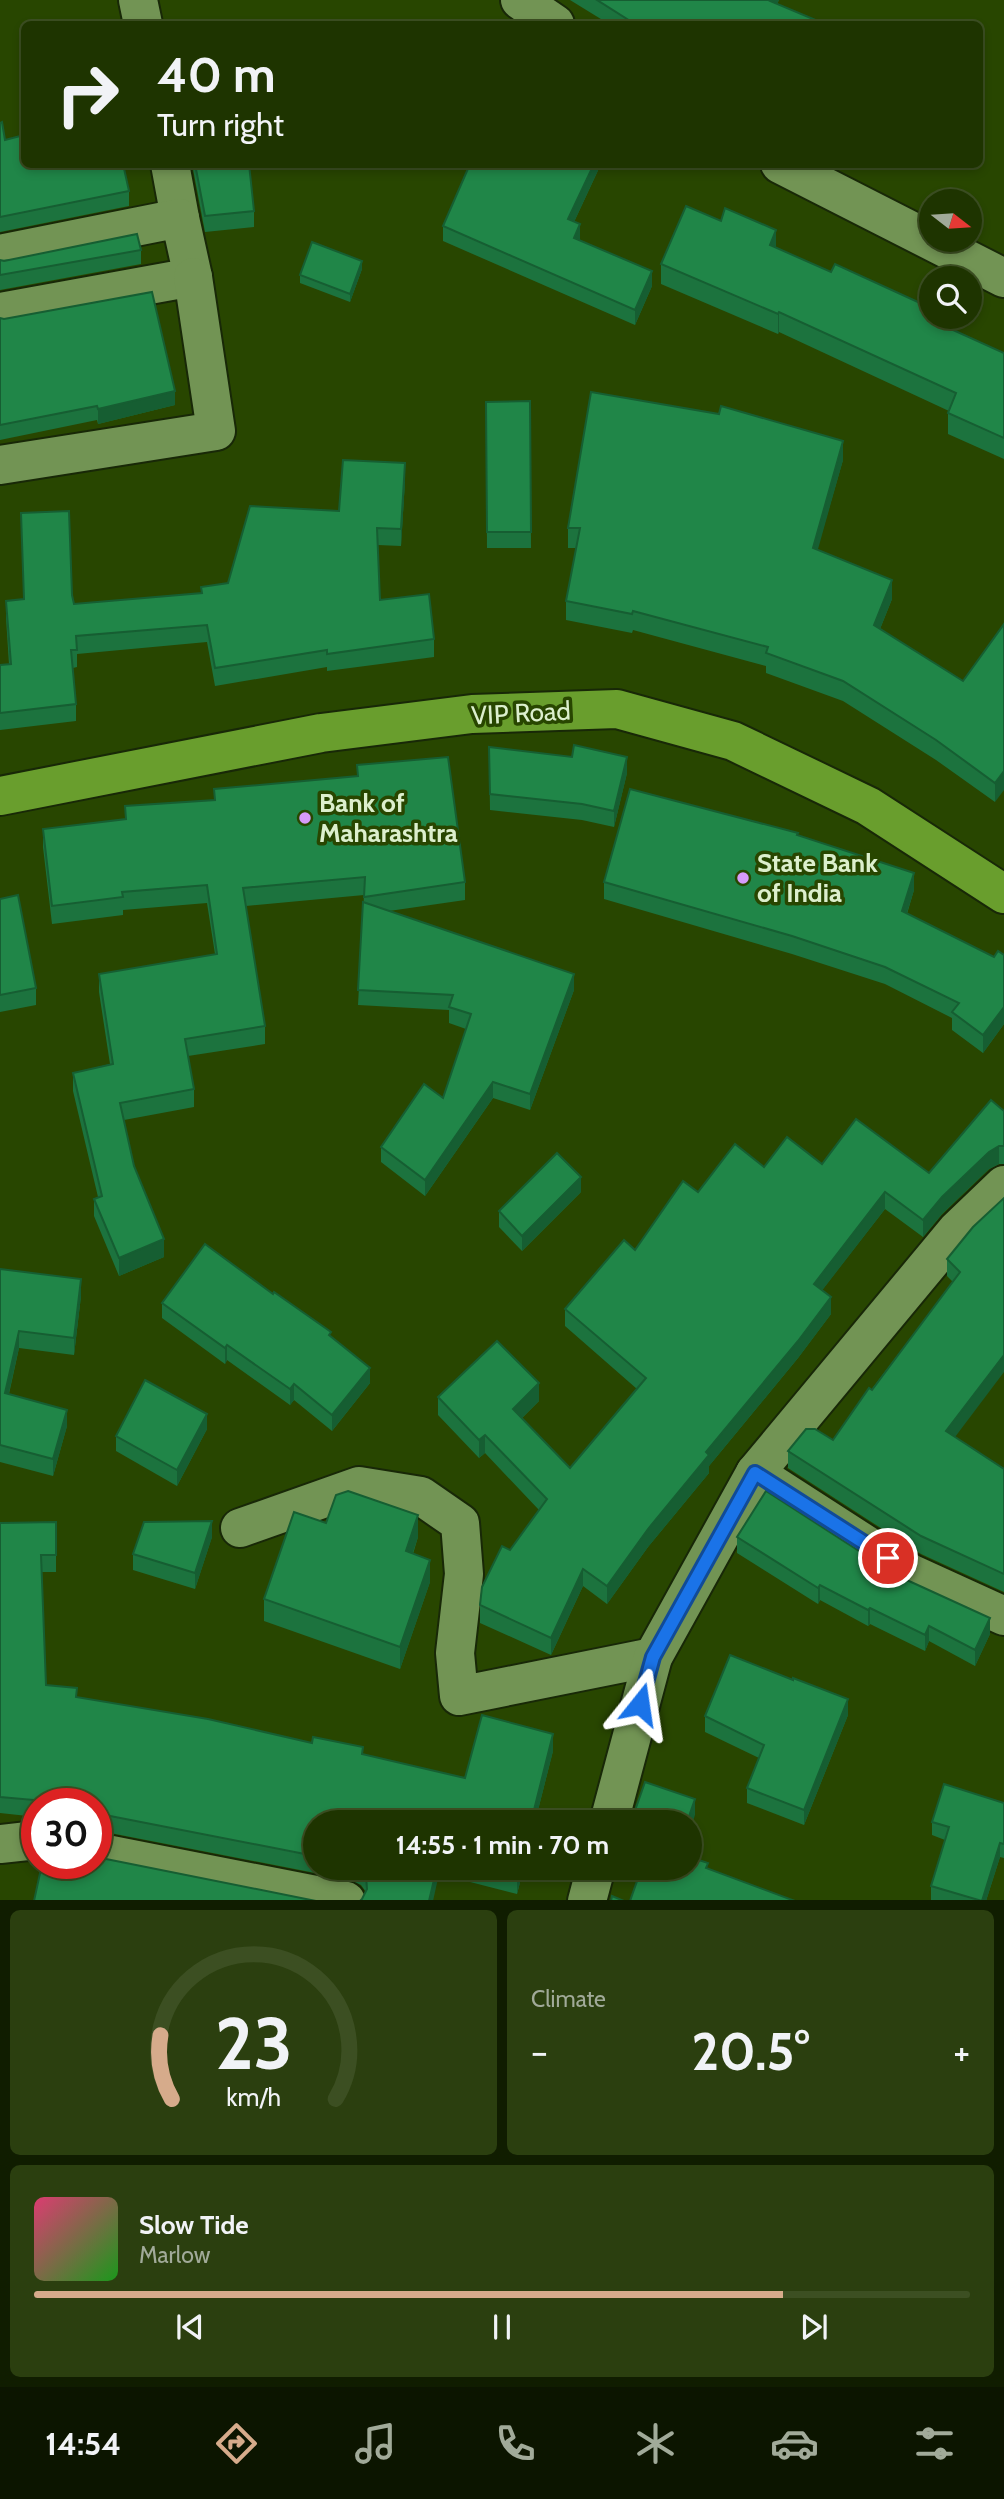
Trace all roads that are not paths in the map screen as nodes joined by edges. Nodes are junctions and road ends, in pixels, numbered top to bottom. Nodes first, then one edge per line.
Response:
1 (138, 0) edge
2 (520, 0) edge
3 (142, 21) edge
4 (551, 21) edge
5 (171, 168) edge
6 (788, 168) edge
7 (180, 218) junction
8 (0, 254) edge
9 (193, 277) junction
10 (1004, 278) edge
11 (0, 312) edge
12 (0, 465) edge
13 (0, 796) edge
14 (1004, 894) edge
15 (1004, 1185) edge
16 (755, 1473) junction
17 (240, 1528) dead end
18 (1004, 1616) edge
19 (653, 1657) junction
20 (611, 1810) edge
21 (21, 1842) edge
22 (0, 1844) edge
23 (112, 1855) edge
24 (592, 1880) edge
25 (346, 1900) edge
26 (587, 1900) edge

1 - 3 street
2 - 4 street
5 - 7 street
6 - 10 street
7 - 8 street
7 - 9 street
9 - 11 street
9 - 12 street
13 - 14 highway, VIP Road
15 - 16 street
16 - 18 street
16 - 19 street
17 - 19 street
19 - 20 street
21 - 22 street
23 - 25 street
24 - 26 street

